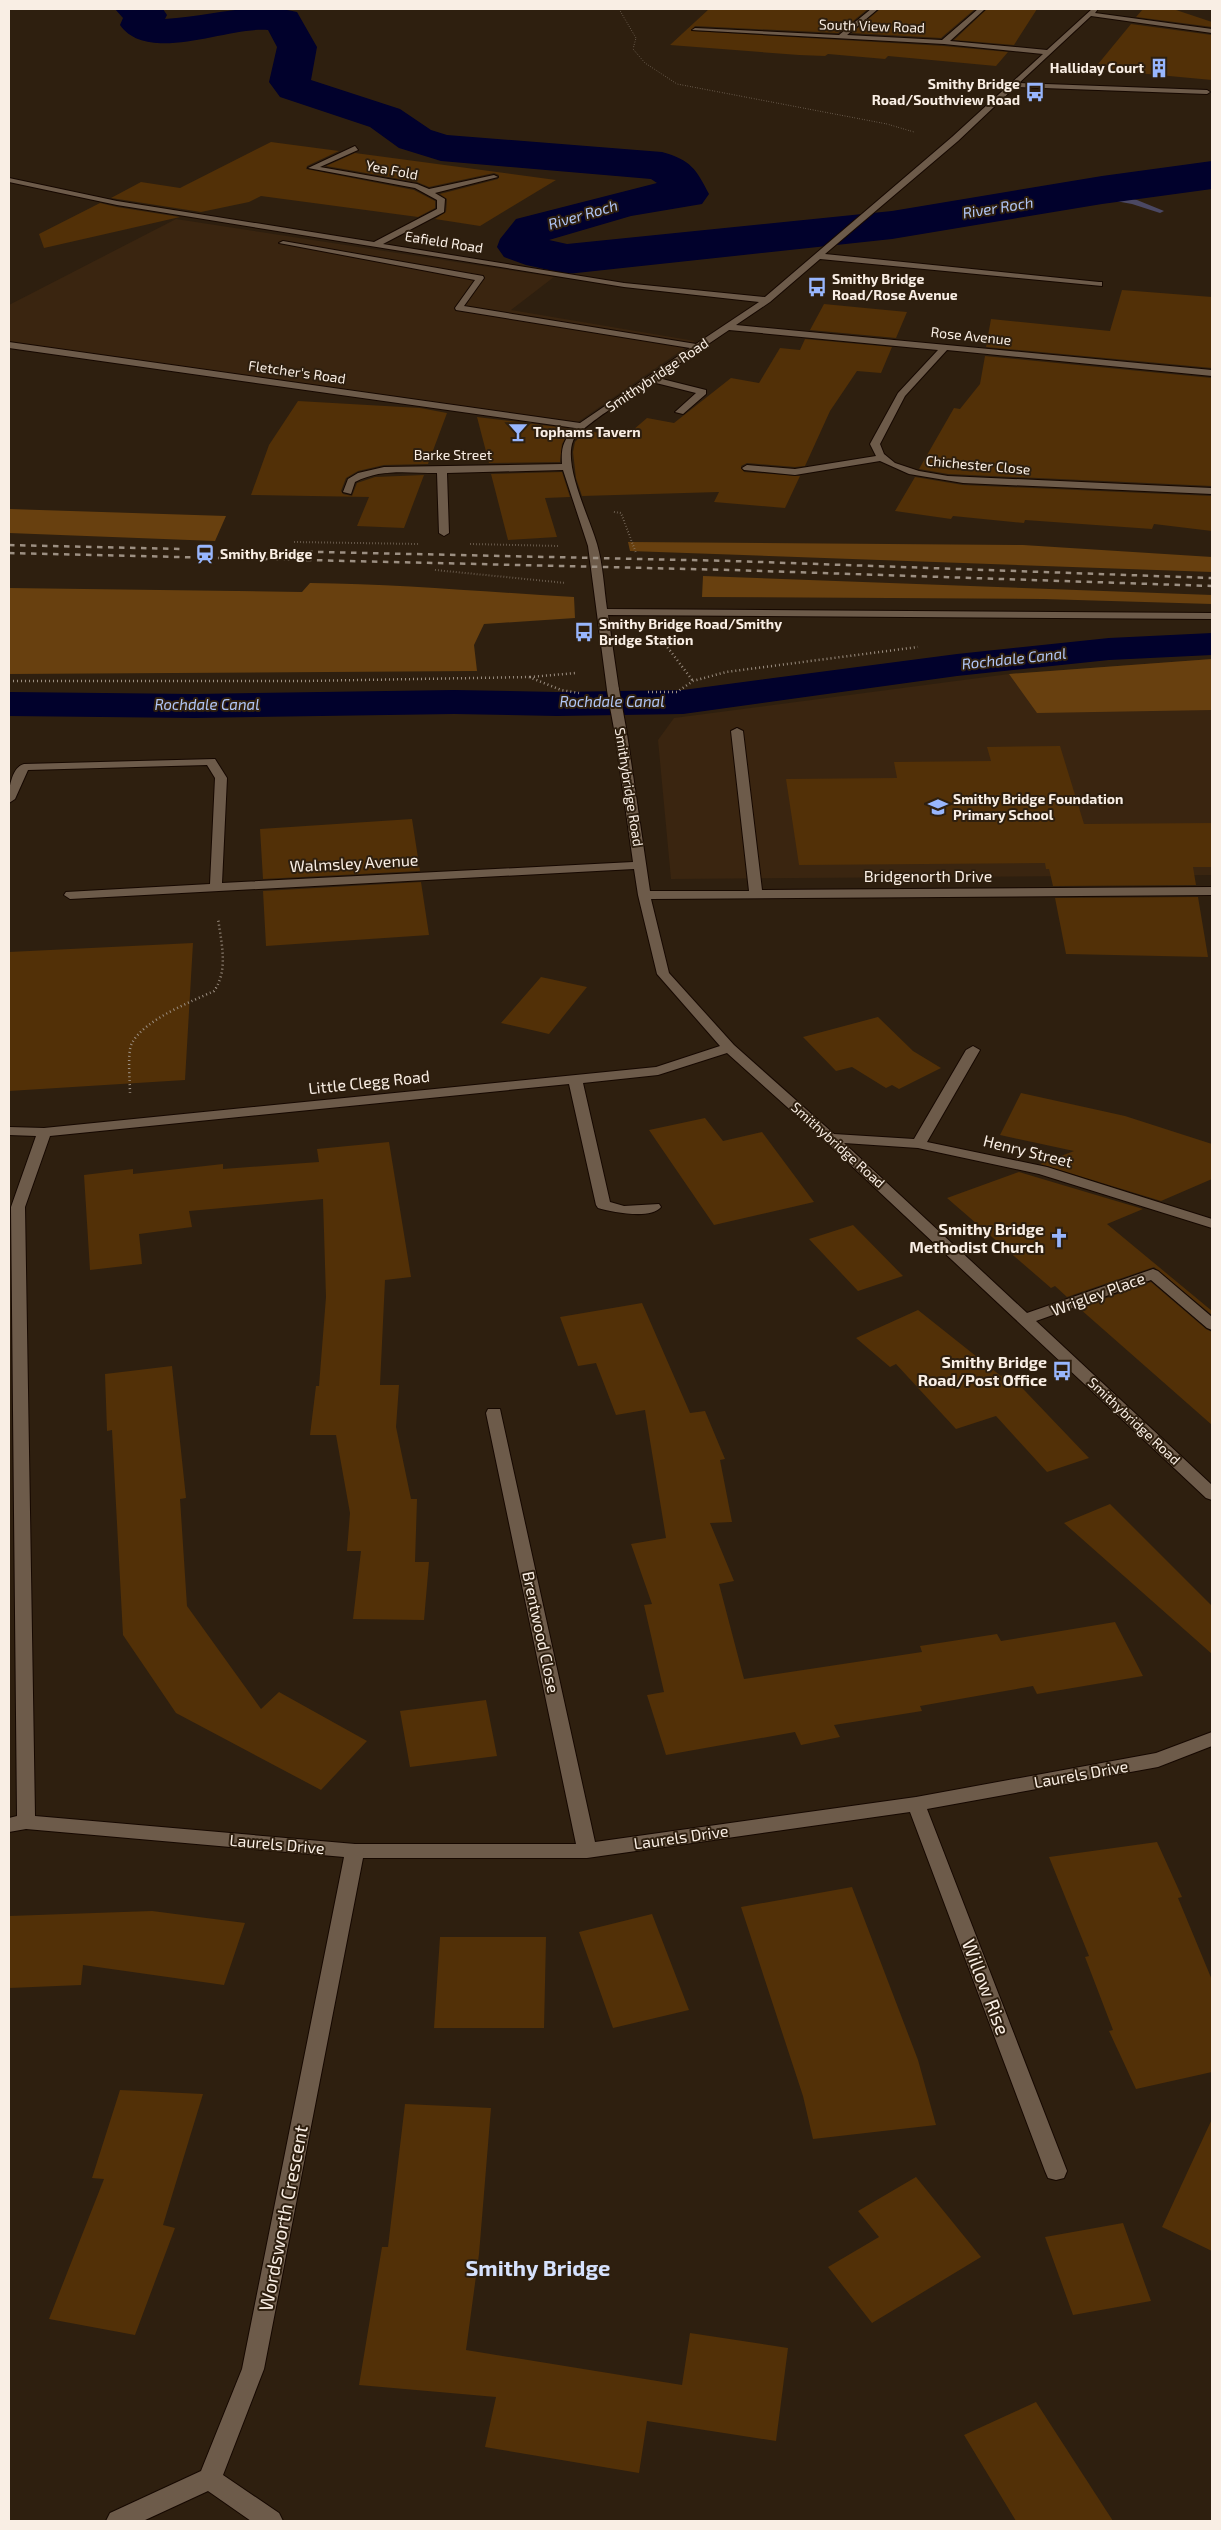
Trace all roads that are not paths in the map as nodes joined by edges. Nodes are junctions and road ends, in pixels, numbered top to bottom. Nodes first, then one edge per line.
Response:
1 (875, 9) edge
2 (982, 9) edge
3 (1093, 12) edge
4 (695, 30) dead end
5 (1212, 31) edge
6 (841, 37) junction
7 (944, 42) junction
8 (1047, 52) junction
9 (1016, 85) junction
10 (1207, 92) dead end
11 (355, 148) dead end
12 (494, 177) dead end
13 (9, 180) edge
14 (428, 192) junction
15 (283, 243) dead end
16 (375, 245) junction
17 (819, 256) junction
18 (1099, 284) dead end
19 (767, 300) junction
20 (728, 327) junction
21 (9, 345) edge
22 (698, 347) junction
23 (944, 348) junction
24 (1212, 374) edge
25 (651, 379) junction
26 (680, 412) dead end
27 (582, 426) junction
28 (882, 458) junction
29 (567, 467) junction
30 (747, 468) dead end
31 (442, 470) junction
32 (1212, 491) edge
33 (348, 492) dead end
34 (444, 533) dead end
35 (602, 612) junction
36 (1212, 616) edge
37 (737, 731) dead end
38 (9, 799) edge
39 (641, 865) junction
40 (216, 887) junction
41 (1212, 891) edge
42 (756, 893) junction
43 (70, 895) dead end
44 (644, 895) junction
45 (729, 1048) junction
46 (973, 1050) dead end
47 (575, 1079) junction
48 (9, 1131) edge
49 (44, 1132) junction
50 (830, 1138) junction
51 (918, 1144) junction
52 (654, 1207) dead end
53 (1212, 1224) edge
54 (1026, 1320) junction
55 (1212, 1325) edge
56 (494, 1413) dead end
57 (14, 1445) edge
58 (1212, 1494) edge
59 (1212, 1739) edge
60 (916, 1804) junction
61 (18, 1823) edge
62 (587, 1850) junction
63 (354, 1851) junction
64 (1056, 2171) dead end
65 (210, 2479) junction
66 (118, 2521) edge
67 (271, 2521) edge

1 - 6 street
2 - 7 street
3 - 5 street
3 - 8 street, Smithybridge Road
4 - 6 street, South View Road
6 - 7 street, South View Road
7 - 8 street, South View Road
8 - 9 street, Smithybridge Road
9 - 10 street
9 - 17 street, Smithybridge Road
11 - 14 street, Yea Fold
12 - 14 street
13 - 16 street, Eafield Road
14 - 16 street, Yea Fold
15 - 22 street
16 - 19 street, Eafield Road
17 - 18 street
17 - 19 street, Smithybridge Road
19 - 20 street, Smithybridge Road
20 - 22 street, Smithybridge Road
20 - 23 street, Rose Avenue
21 - 27 street, Fletcher's Road
22 - 25 street, Smithybridge Road
23 - 24 street, Rose Avenue
23 - 28 street
25 - 26 street
25 - 27 street, Smithybridge Road
27 - 29 street, Smithybridge Road
28 - 30 street
28 - 32 street, Chichester Close
29 - 31 street, Barke Street
29 - 35 street, Smithybridge Road
31 - 33 street, Barke Street
31 - 34 street
35 - 36 street
35 - 39 street, Smithybridge Road, bridge
37 - 42 street
38 - 40 street
39 - 40 street, Walmsley Avenue
39 - 44 street, Smithybridge Road
40 - 43 street, Walmsley Avenue
41 - 42 street, Bridgenorth Drive
42 - 44 street, Bridgenorth Drive
44 - 45 street, Smithybridge Road
45 - 47 street, Little Clegg Road
45 - 50 street, Smithybridge Road
46 - 51 street
47 - 49 street, Little Clegg Road
47 - 52 street
48 - 49 street, Little Clegg Road
49 - 57 street, Laurels Drive
50 - 51 street, Henry Street
50 - 54 street, Smithybridge Road
51 - 53 street, Henry Street
54 - 55 street, Wrigley Place
54 - 58 street, Smithybridge Road
56 - 62 street, Brentwood Close
57 - 61 street, Laurels Drive
59 - 60 street, Laurels Drive
60 - 62 street, Laurels Drive
60 - 64 street, Willow Rise
61 - 63 street, Laurels Drive
62 - 63 street, Laurels Drive
63 - 65 street, Wordsworth Crescent
65 - 66 street
65 - 67 street

